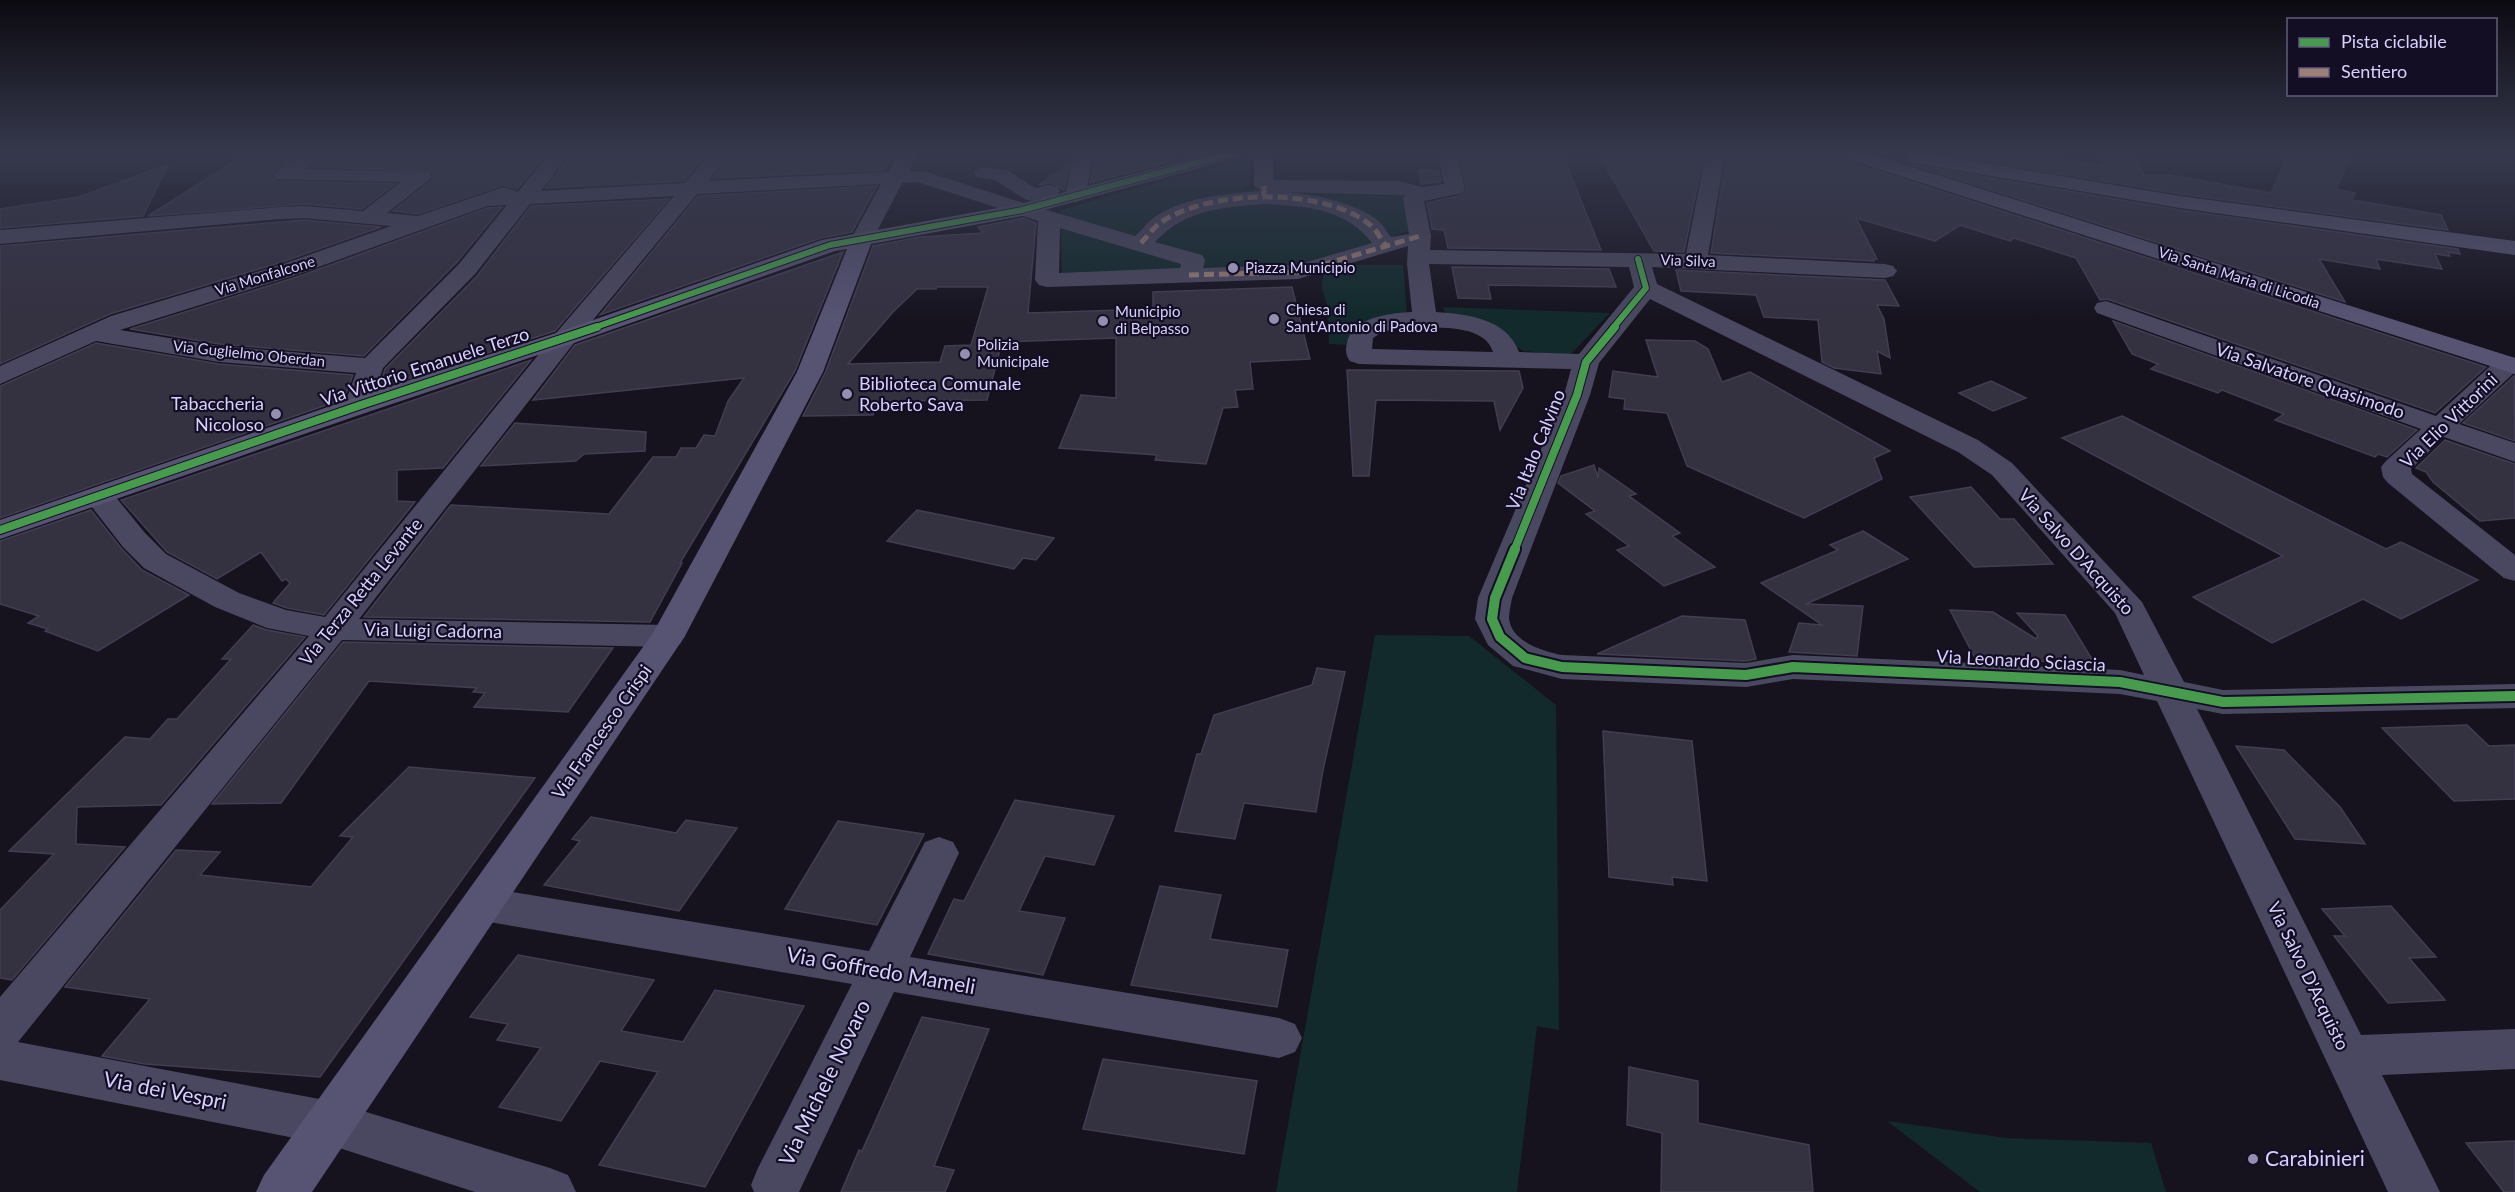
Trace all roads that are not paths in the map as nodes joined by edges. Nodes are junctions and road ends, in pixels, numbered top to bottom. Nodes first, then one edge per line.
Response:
1 (380, 209) edge
2 (460, 209) edge
3 (514, 209) edge
4 (675, 209) edge
5 (878, 209) edge
6 (1018, 209) edge
7 (1026, 209) edge
8 (1192, 209) edge
9 (1336, 209) edge
10 (1414, 209) edge
11 (1706, 209) edge
12 (2026, 209) edge
13 (2228, 209) edge
14 (1022, 210) junction
15 (1049, 217) junction
16 (368, 218) junction
17 (422, 222) junction
18 (0, 237) edge
19 (862, 239) junction
20 (1141, 243) junction
21 (1386, 246) junction
22 (1419, 247) junction
23 (2515, 248) edge
24 (1696, 261) junction
25 (1886, 271) dead end
26 (1642, 274) junction
27 (1189, 275) junction
28 (2106, 308) dead end
29 (1425, 319) junction
30 (92, 333) junction
31 (565, 338) junction
32 (1508, 360) junction
33 (1586, 362) junction
34 (2512, 365) edge
35 (371, 366) junction
36 (0, 376) edge
37 (358, 406) junction
38 (2442, 427) junction
39 (2515, 453) edge
40 (99, 496) junction
41 (0, 530) edge
42 (2515, 571) edge
43 (333, 629) junction
44 (668, 636) junction
45 (1525, 658) joint
46 (2172, 694) junction
47 (2515, 696) edge
48 (939, 852) dead end
49 (483, 904) junction
50 (880, 971) junction
51 (0, 1030) edge
52 (1279, 1038) dead end
53 (2515, 1049) edge
54 (2346, 1056) junction
55 (0, 1059) edge
56 (330, 1123) junction
57 (776, 1185) dead end
58 (282, 1192) edge
59 (550, 1192) edge
60 (2414, 1192) edge

1 - 16 street
2 - 17 street, Via Monfalcone
3 - 35 street
4 - 31 street, Via Terza Retta Levante
5 - 19 street
6 - 14 street
7 - 14 street, Via Vittorio Emanuele Terzo
8 - 20 street
9 - 21 street
10 - 22 street
11 - 24 street
12 - 34 street, Via Santa Maria di Licodia
13 - 23 street
14 - 15 street
14 - 19 street, Via Vittorio Emanuele Terzo
15 - 20 street
15 - 27 street, Via Silva
16 - 17 street
16 - 18 street
17 - 30 street, Via Monfalcone
19 - 31 street, Via Vittorio Emanuele Terzo
19 - 44 street, Via Francesco Crispi
20 - 27 street
21 - 22 street, Via Silva
21 - 27 street, Via Silva
22 - 26 street, Via Silva
22 - 29 street
24 - 25 street, Via Silva
24 - 26 street, Via Silva
26 - 33 street, Via Italo Calvino
26 - 46 street, Via Salvo D'Acquisto
28 - 38 street, Via Salvatore Quasimodo
29 - 32 street
29 - 32 street
30 - 35 street, Via Guglielmo Oberdan
30 - 36 street, Via Monfalcone
31 - 37 street, Via Vittorio Emanuele Terzo
31 - 43 street, Via Terza Retta Levante
32 - 33 street
33 - 45 street, Via Italo Calvino
34 - 38 street, Via Elio Vittorini
35 - 37 street
37 - 40 street, Via Vittorio Emanuele Terzo
38 - 39 street, Via Salvatore Quasimodo
38 - 42 street, Via Elio Vittorini
40 - 41 street, Via Vittorio Emanuele Terzo
40 - 43 street, Via Luigi Cadorna
43 - 44 street, Via Luigi Cadorna
43 - 51 street, Via Terza Retta Levante
44 - 49 street, Via Francesco Crispi
45 - 46 street, Via Leonardo Sciascia
46 - 47 street, Via Leonardo Sciascia
46 - 54 street, Via Salvo D'Acquisto
48 - 50 street, Via Michele Novaro
49 - 50 street, Via Goffredo Mameli
49 - 56 street, Via Francesco Crispi
50 - 52 street, Via Goffredo Mameli
50 - 57 street, Via Michele Novaro
53 - 54 street
54 - 60 street, Via Salvo D'Acquisto
55 - 56 street, Via dei Vespri
56 - 58 street, Via Francesco Crispi
56 - 59 street, Via dei Vespri

